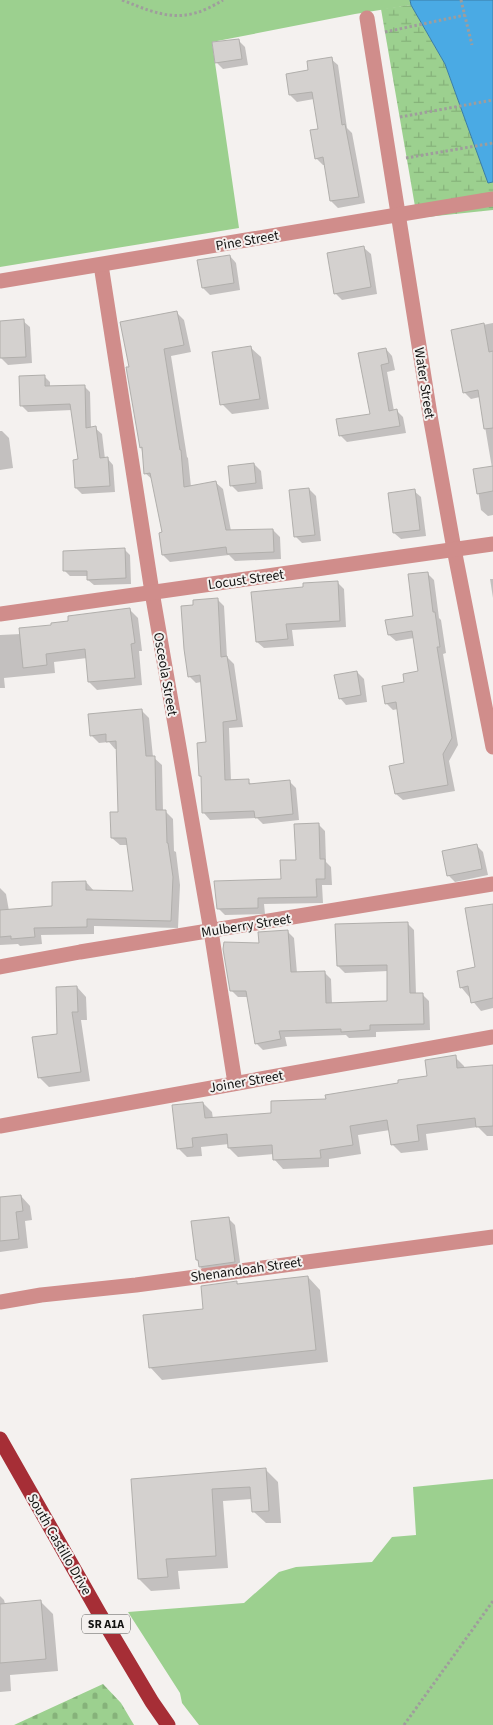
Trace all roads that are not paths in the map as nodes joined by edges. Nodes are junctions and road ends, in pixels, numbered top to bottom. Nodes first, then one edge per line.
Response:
1 (367, 18) dead end
2 (493, 199) edge
3 (399, 215) junction
4 (101, 265) junction
5 (0, 281) edge
6 (493, 544) edge
7 (454, 549) junction
8 (152, 592) junction
9 (0, 614) edge
10 (493, 747) edge
11 (493, 884) edge
12 (211, 931) junction
13 (0, 967) edge
14 (493, 1037) edge
15 (236, 1083) junction
16 (0, 1125) edge
17 (493, 1237) edge
18 (0, 1302) edge
19 (0, 1439) edge
20 (168, 1725) edge

1 - 3 street, Water Street
2 - 3 street, Pine Street
3 - 4 street, Pine Street
3 - 7 street, Water Street
4 - 5 street, Pine Street
4 - 8 street, Osceola Street
6 - 7 street, Locust Street
7 - 8 street, Locust Street
7 - 10 street, Water Street
8 - 9 street, Locust Street
8 - 12 street, Osceola Street
11 - 12 street, Mulberry Street
12 - 13 street, Mulberry Street
12 - 15 street, Osceola Street
14 - 15 street, Joiner Street
15 - 16 street, Joiner Street
17 - 18 street, Shenandoah Street
19 - 20 main road, South Castillo Drive / SR A1A

